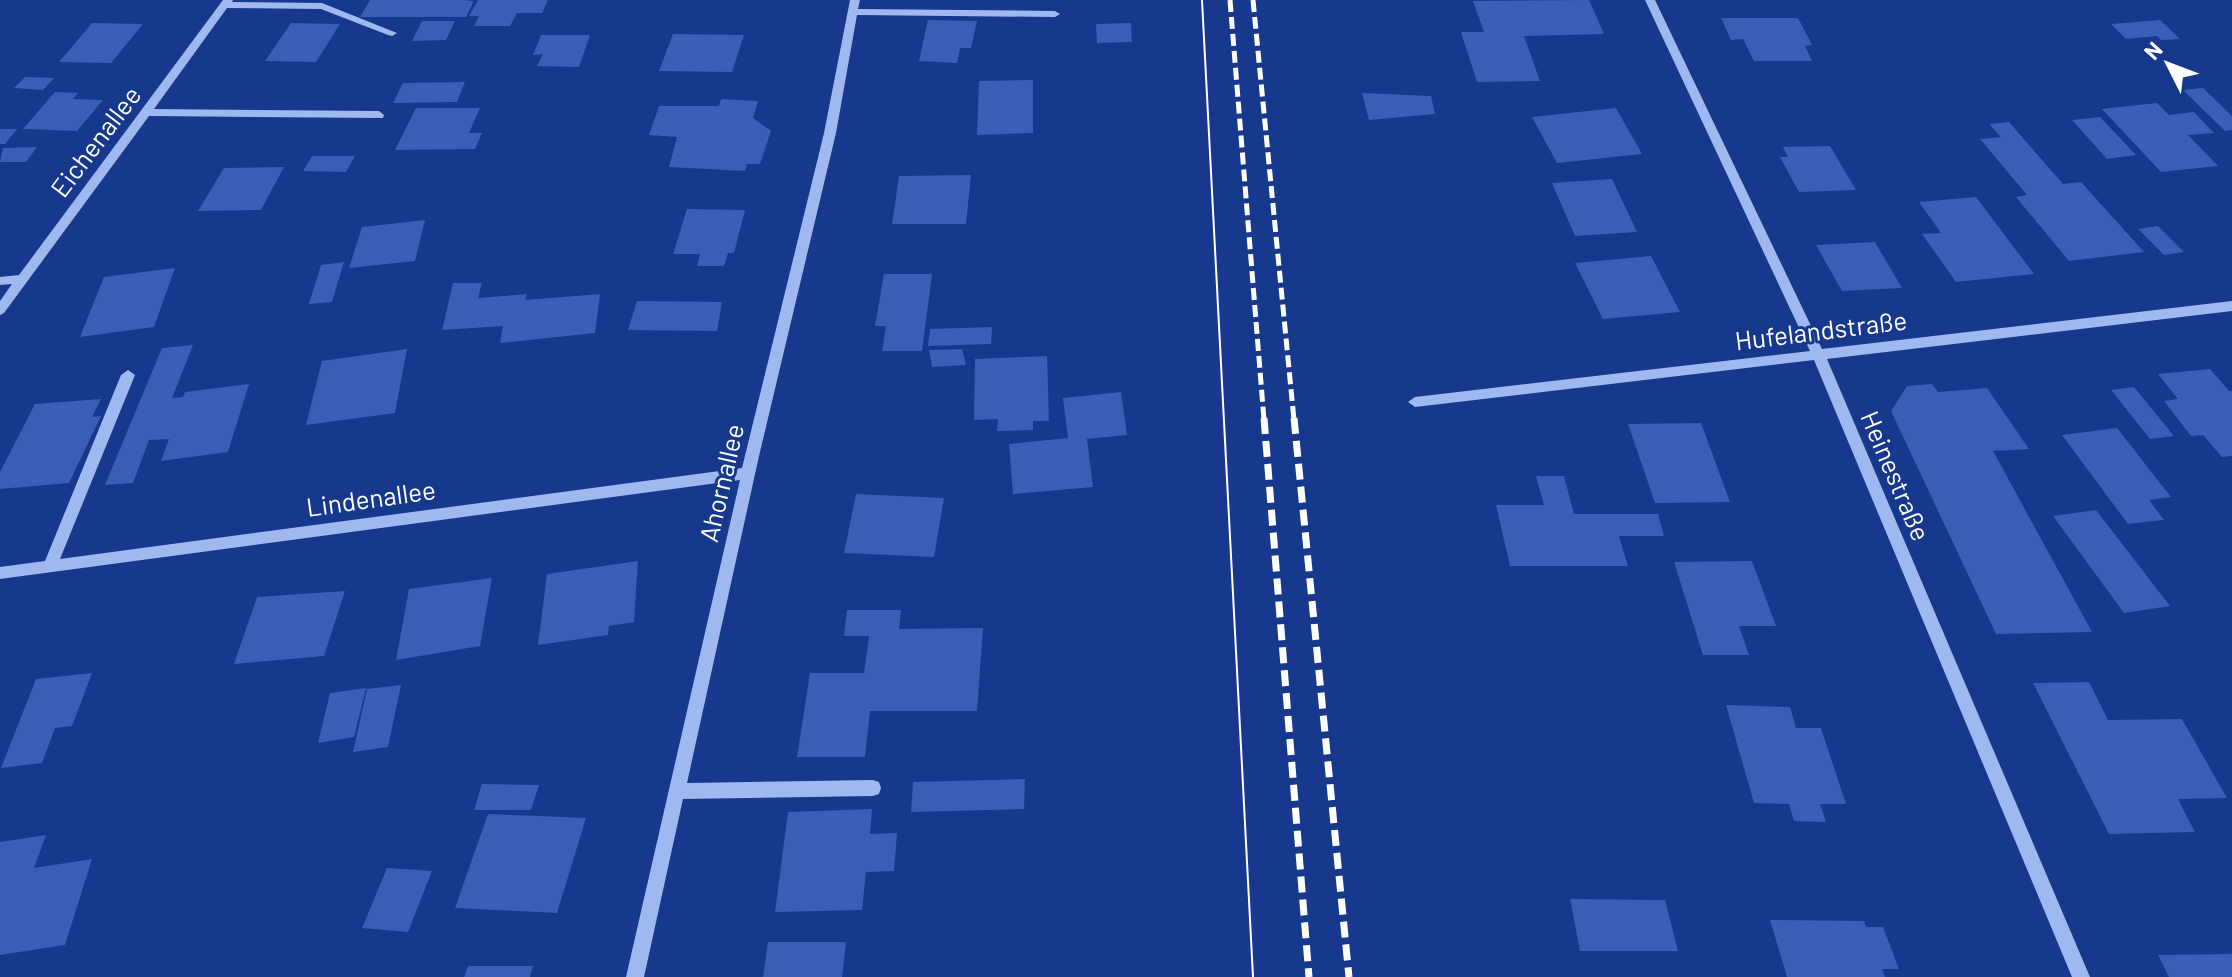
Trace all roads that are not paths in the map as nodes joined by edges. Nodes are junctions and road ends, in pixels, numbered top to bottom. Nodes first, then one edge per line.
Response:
1 (1650, 0) edge
2 (227, 2) edge
3 (854, 6) edge
4 (1055, 14) dead end
5 (392, 33) dead end
6 (146, 112) junction
7 (379, 115) dead end
8 (22, 279) junction
9 (0, 281) edge
10 (2232, 306) edge
11 (0, 310) edge
12 (1819, 356) junction
13 (128, 375) dead end
14 (1415, 402) dead end
15 (749, 473) junction
16 (50, 566) junction
17 (0, 573) edge
18 (873, 788) dead end
19 (677, 791) junction
20 (635, 977) edge
21 (2081, 977) edge

1 - 12 street, Heinestraße
2 - 5 street
2 - 6 street, Eichenallee
3 - 4 street
3 - 15 street, Ahornallee
6 - 7 street
6 - 8 street, Eichenallee
8 - 9 street
8 - 11 street, Eichenallee
10 - 12 street, Hufelandstraße
12 - 14 street, Hufelandstraße
12 - 21 street, Heinestraße
13 - 16 street
15 - 16 street, Lindenallee
15 - 19 street, Ahornallee
16 - 17 street, Lindenallee
18 - 19 street
19 - 20 street, Ahornallee

